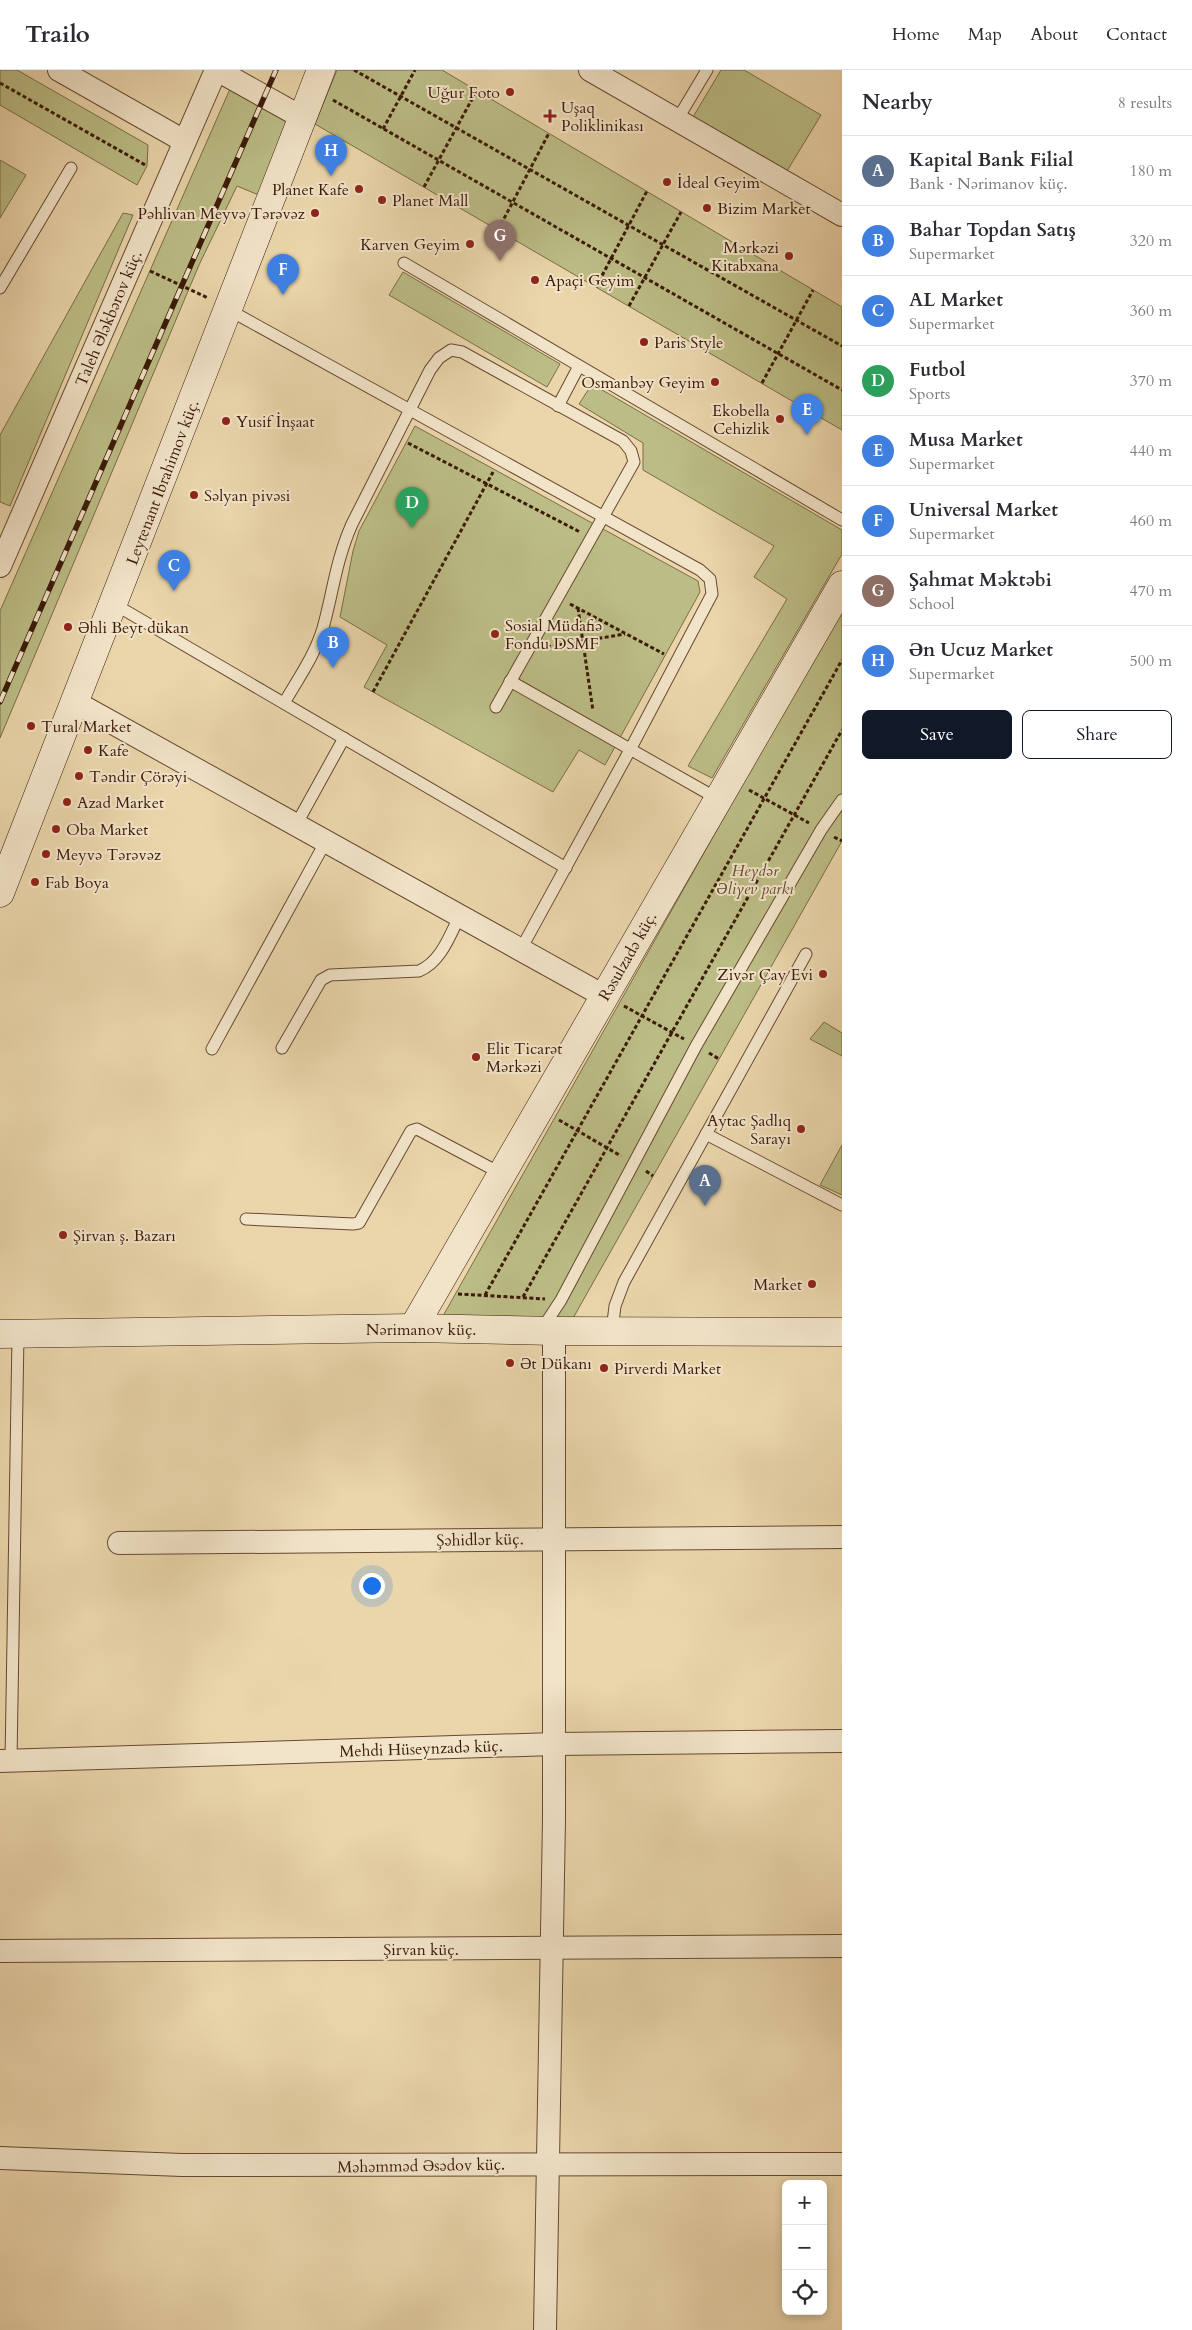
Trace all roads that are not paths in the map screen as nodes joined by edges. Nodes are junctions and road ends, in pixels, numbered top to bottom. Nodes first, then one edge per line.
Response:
1 (59, 70) edge
2 (217, 70) edge
3 (590, 70) edge
4 (707, 70) edge
5 (324, 83) edge
6 (303, 118) junction
7 (677, 120) junction
8 (184, 142) junction
9 (71, 168) dead end
10 (842, 215) edge
11 (404, 263) dead end
12 (0, 288) edge
13 (229, 310) junction
14 (579, 366) junction
15 (558, 406) junction
16 (410, 410) junction
17 (603, 517) junction
18 (842, 520) edge
19 (0, 566) edge
20 (842, 585) edge
21 (114, 604) junction
22 (510, 681) junction
23 (75, 702) junction
24 (284, 703) junction
25 (496, 707) dead end
26 (344, 738) junction
27 (631, 748) junction
28 (718, 799) junction
29 (842, 800) edge
30 (296, 825) junction
31 (326, 841) junction
32 (566, 868) junction
33 (0, 893) edge
34 (460, 916) junction
35 (521, 949) junction
36 (806, 954) dead end
37 (611, 999) junction
38 (282, 1048) dead end
39 (212, 1049) dead end
40 (706, 1134) junction
41 (502, 1174) junction
42 (842, 1205) edge
43 (246, 1219) dead end
44 (413, 1328) junction
45 (547, 1331) junction
46 (612, 1331) junction
47 (842, 1332) edge
48 (9, 1334) edge
49 (842, 1537) edge
50 (554, 1538) junction
51 (119, 1543) dead end
52 (842, 1741) edge
53 (554, 1744) junction
54 (6, 1761) edge
55 (842, 1946) edge
56 (552, 1949) junction
57 (0, 1951) edge
58 (0, 2158) edge
59 (548, 2163) junction
60 (842, 2164) edge
61 (545, 2330) edge

1 - 8 street
2 - 6 street
2 - 8 street, Taleh Ələkbərov küç.
3 - 7 street
4 - 7 lane
5 - 6 street, Leytenant Ibrahimov küç.
6 - 13 street, Leytenant Ibrahimov küç.
7 - 10 street
8 - 19 street, Taleh Ələkbərov küç.
9 - 12 lane
11 - 14 lane
13 - 16 lane
13 - 21 street, Leytenant Ibrahimov küç.
14 - 15 lane
14 - 18 lane
15 - 16 lane
15 - 17 lane
16 - 17 lane
16 - 24 lane
17 - 22 lane
17 - 27 lane
20 - 28 street, Rəsulzadə küç.
21 - 23 street, Leytenant Ibrahimov küç.
21 - 24 lane
22 - 25 lane
22 - 27 lane
23 - 30 street
23 - 33 street, Leytenant Ibrahimov küç.
24 - 26 lane
26 - 30 lane
26 - 32 lane
27 - 28 lane
27 - 32 lane
28 - 37 street, Rəsulzadə küç.
29 - 45 lane
30 - 31 street
31 - 34 street
31 - 39 lane
32 - 35 lane
34 - 35 street
34 - 38 lane
35 - 37 street
36 - 40 lane
37 - 41 street, Rəsulzadə küç.
40 - 42 lane
40 - 46 lane
41 - 43 lane
41 - 44 street, Rəsulzadə küç.
44 - 45 street, Nərimanov küç.
44 - 48 street, Nərimanov küç.
45 - 46 street, Nərimanov küç.
45 - 50 street
46 - 47 street, Nərimanov küç.
48 - 54 lane
49 - 50 street, Şəhidlər küç.
50 - 51 street, Şəhidlər küç.
50 - 53 street
52 - 53 street, Mehdi Hüseynzadə küç.
53 - 54 street, Mehdi Hüseynzadə küç.
53 - 56 street
55 - 56 street, Şirvan küç.
56 - 57 street, Şirvan küç.
56 - 59 street
58 - 59 street, Məhəmməd Əsədov küç.
59 - 60 street, Məhəmməd Əsədov küç.
59 - 61 street

